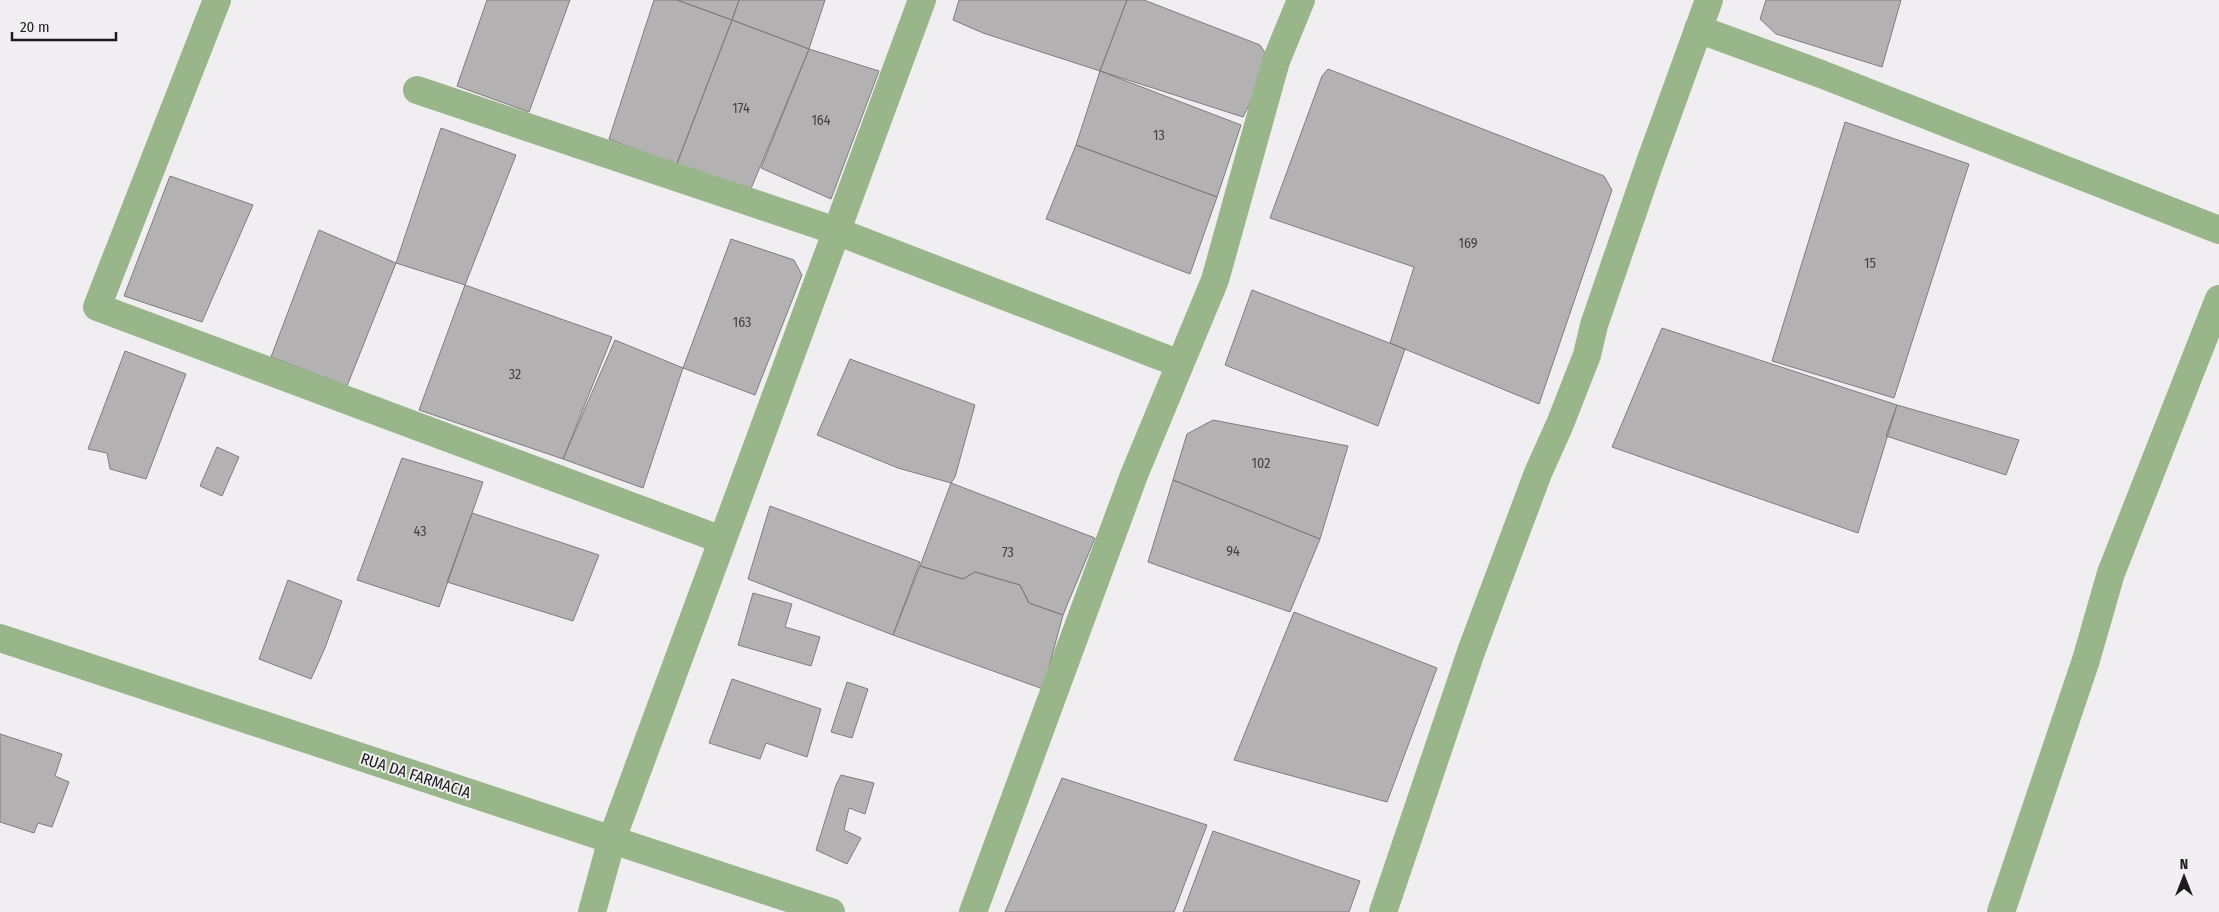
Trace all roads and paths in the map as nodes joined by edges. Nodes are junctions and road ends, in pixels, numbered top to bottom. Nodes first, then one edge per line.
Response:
1 (218, 0) edge
2 (922, 0) edge
3 (1302, 0) edge
4 (1709, 0) edge
5 (1698, 28) junction
6 (417, 90) dead end
7 (2219, 230) edge
8 (836, 231) junction
9 (2219, 299) edge
10 (1180, 364) junction
11 (722, 540) junction
12 (0, 638) edge
13 (612, 839) junction
14 (592, 912) edge
15 (831, 912) edge
16 (973, 912) edge
17 (1383, 912) edge
18 (2001, 912) edge

1 - 11 street
2 - 8 street
3 - 10 street
4 - 5 street
5 - 7 street
5 - 17 street
6 - 8 street
8 - 10 street
8 - 11 street
9 - 18 street
10 - 16 street
11 - 13 street
12 - 13 street, RUA DA FARMACIA
13 - 14 street
13 - 15 street, RUA DA FARMACIA

